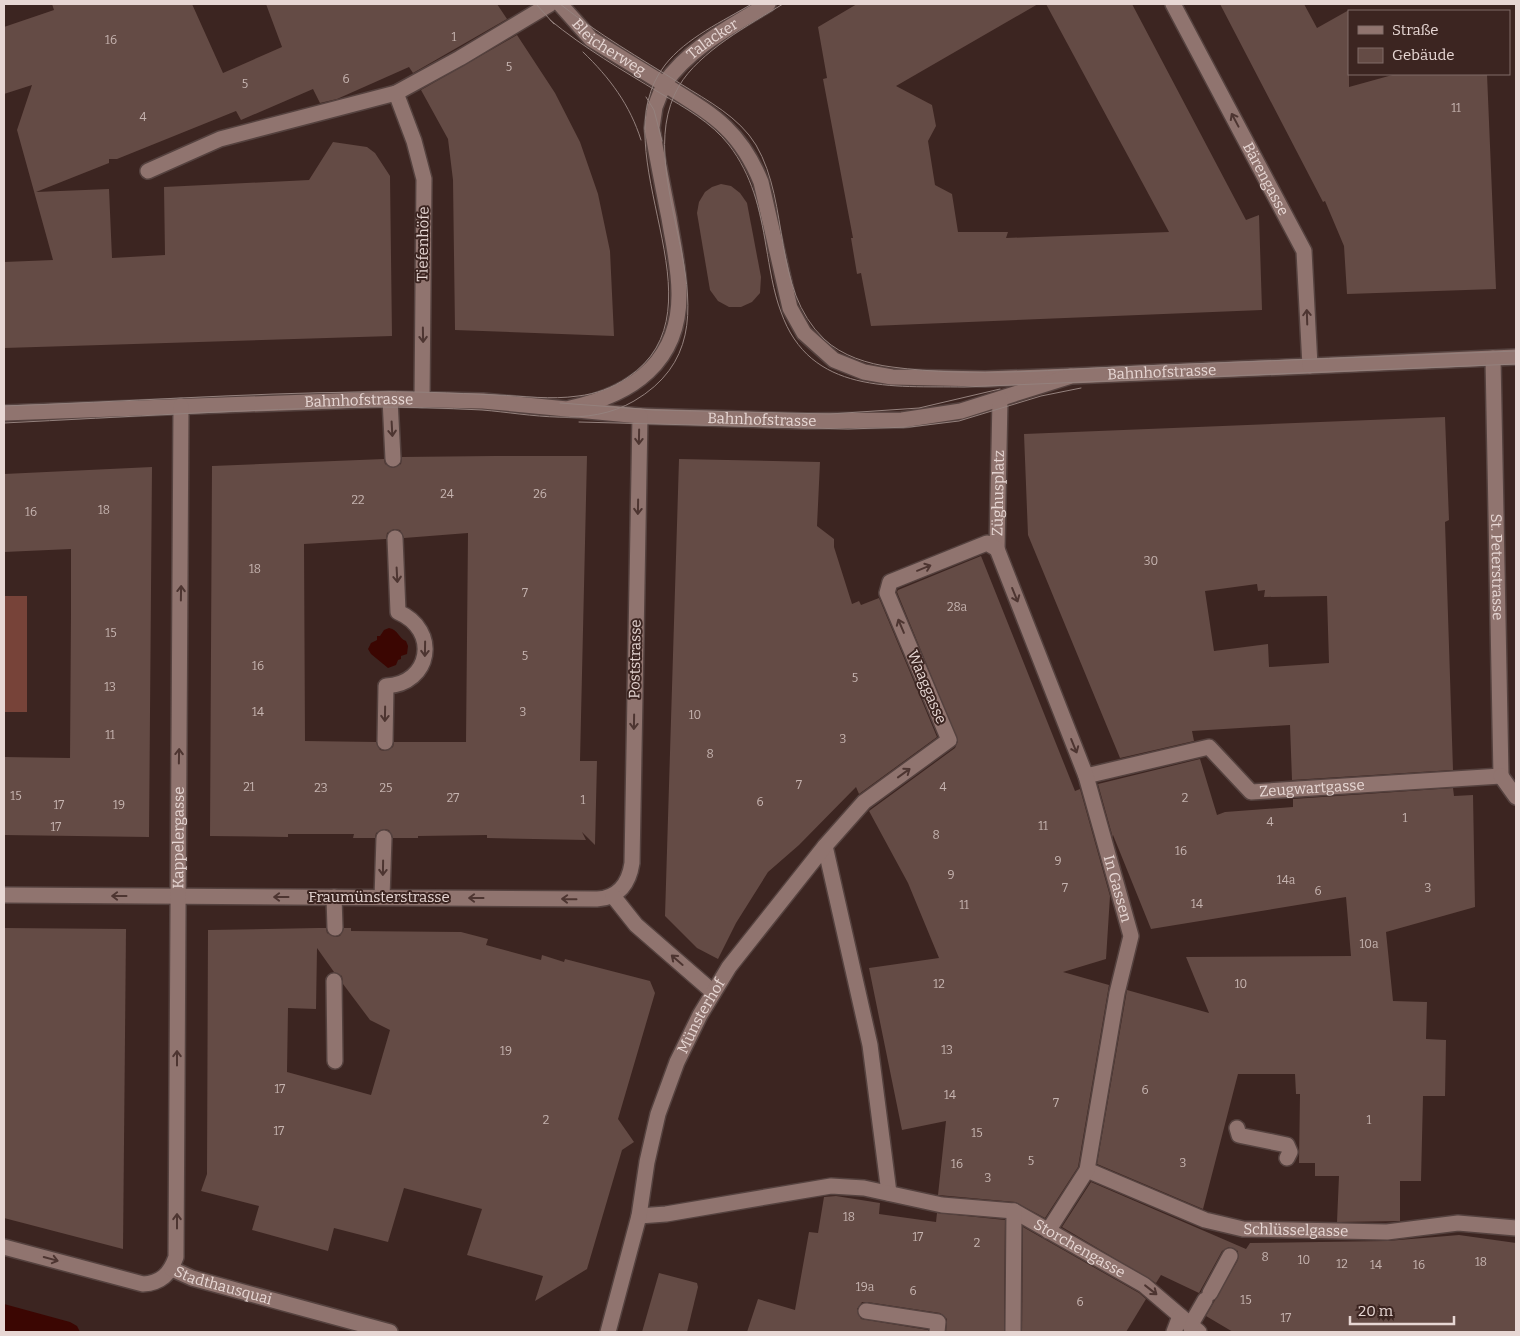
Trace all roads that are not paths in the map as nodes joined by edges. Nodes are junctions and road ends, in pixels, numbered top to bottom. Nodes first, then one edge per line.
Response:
1 (550, 4) edge
2 (560, 4) edge
3 (768, 4) edge
4 (1173, 4) edge
5 (664, 84) junction
6 (396, 93) junction
7 (148, 171) dead end
8 (1516, 357) edge
9 (1492, 358) junction
10 (1310, 366) junction
11 (1071, 376) junction
12 (390, 399) junction
13 (1000, 399) junction
14 (422, 400) junction
15 (181, 406) junction
16 (566, 408) junction
17 (4, 413) edge
18 (640, 416) junction
19 (393, 459) dead end
20 (395, 538) dead end
21 (997, 550) junction
22 (887, 593) joint
23 (385, 742) dead end
24 (1086, 776) junction
25 (1501, 776) junction
26 (1516, 797) edge
27 (864, 802) joint
28 (384, 838) dead end
29 (826, 846) junction
30 (4, 895) edge
31 (177, 896) junction
32 (613, 896) junction
33 (334, 897) junction
34 (382, 897) junction
35 (335, 928) dead end
36 (334, 981) dead end
37 (713, 992) junction
38 (335, 1061) dead end
39 (1237, 1128) dead end
40 (1287, 1158) dead end
41 (1087, 1170) junction
42 (889, 1193) junction
43 (1014, 1211) junction
44 (639, 1216) junction
45 (1516, 1228) edge
46 (1048, 1231) junction
47 (4, 1247) edge
48 (1230, 1256) dead end
49 (172, 1269) junction
50 (866, 1311) dead end
51 (1190, 1325) edge
52 (390, 1332) edge
53 (608, 1332) edge
54 (937, 1332) edge
55 (1013, 1332) edge
56 (1174, 1332) edge

1 - 6 street
2 - 5 street, Bleicherweg
3 - 5 street, Talacker
10 -> 4 street, Bärengasse
5 - 11 street, Bleicherweg
5 - 16 street, Talacker
6 - 7 street
6 -> 14 street, Tiefenhöfe
8 - 9 street, Bahnhofstrasse
9 - 10 street, Bahnhofstrasse
9 - 25 street, St. Peterstrasse
10 - 11 street, Bahnhofstrasse
11 - 13 street, Bahnhofstrasse
12 - 14 street, Bahnhofstrasse
12 - 15 street, Bahnhofstrasse
12 -> 19 street
13 - 18 street, Bahnhofstrasse
13 - 21 street, Züghusplatz
14 - 16 street, Bahnhofstrasse
15 - 17 street, Bahnhofstrasse
31 -> 15 street, Kappelergasse
16 - 18 street, Bahnhofstrasse
18 -> 32 street, Poststrasse
20 -> 23 street
22 -> 21 street, Züghusplatz
21 -> 24 street, In Gassen
27 -> 22 street, Waaggasse
24 - 25 street, Zeugwartgasse
24 - 41 street, In Gassen
25 - 26 street
27 - 29 street, Münsterhof
28 -> 34 street
29 - 37 street, Münsterhof
29 - 42 street
31 -> 30 street, Fraumünsterstrasse
33 -> 31 street, Fraumünsterstrasse
49 -> 31 street, Kappelergasse
32 -> 34 street, Fraumünsterstrasse
37 -> 32 street
33 - 34 street, Fraumünsterstrasse
33 - 35 street
36 - 38 street
37 - 44 street, Münsterhof
39 - 40 street
41 - 45 street, Schlüsselgasse
41 - 46 street, In Gassen
42 - 43 street, Storchengasse
42 - 44 street
43 - 46 street, Storchengasse
43 - 55 street
44 - 53 street, Münsterhof
46 -> 51 street, Storchengasse
47 -> 49 street, Stadthausquai
48 - 51 street
49 - 52 street, Stadthausquai
50 - 54 street
51 - 56 street

